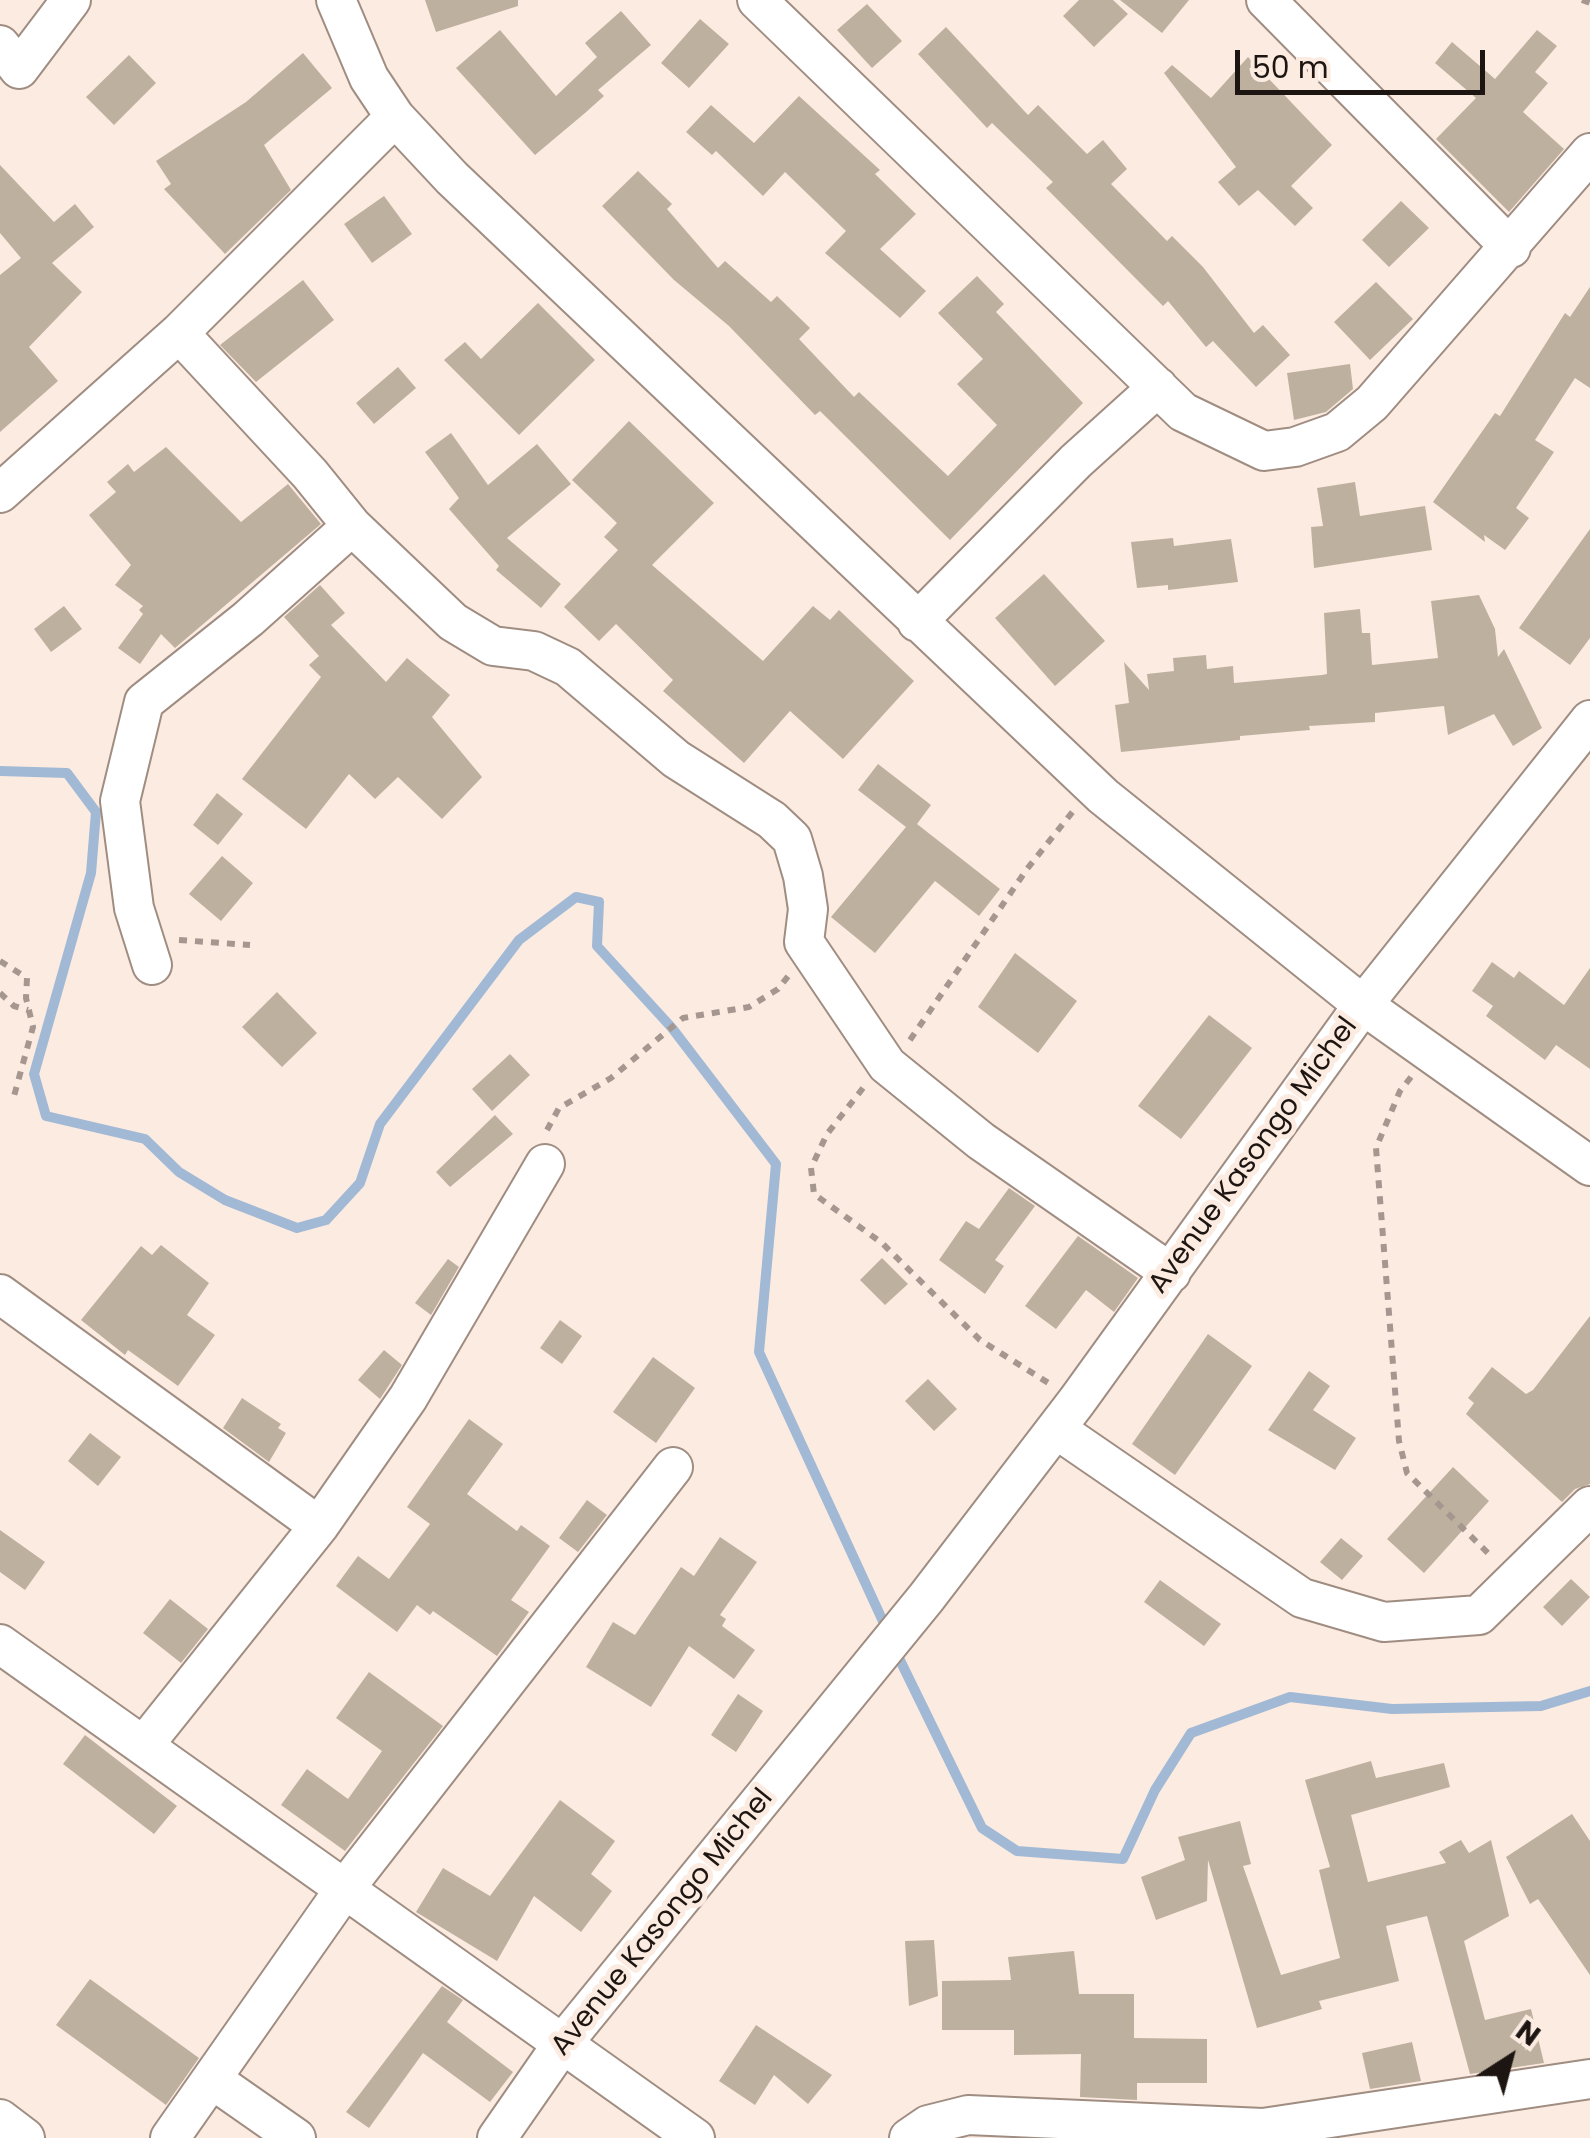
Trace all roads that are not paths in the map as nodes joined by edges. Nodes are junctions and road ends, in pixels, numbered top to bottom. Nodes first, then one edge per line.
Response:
1 (70, 0) edge
2 (336, 0) edge
3 (757, 0) edge
4 (1266, 0) edge
5 (0, 45) edge
6 (396, 118) junction
7 (1590, 154) edge
8 (1511, 248) junction
9 (179, 333) junction
10 (1158, 387) junction
11 (0, 493) edge
12 (352, 526) junction
13 (917, 622) junction
14 (1590, 720) edge
15 (146, 948) road end
16 (1362, 1005) junction
17 (545, 1164) road end
18 (1590, 1166) edge
19 (1170, 1272) junction
20 (0, 1294) edge
21 (1066, 1415) junction
22 (673, 1468) dead end
23 (1590, 1506) edge
24 (319, 1526) junction
25 (0, 1644) edge
26 (144, 1745) junction
27 (346, 1887) junction
28 (563, 2043) junction
29 (1590, 2078) edge
30 (213, 2080) junction
31 (0, 2119) edge
32 (919, 2132) edge
33 (1270, 2133) edge
34 (25, 2138) edge
35 (170, 2138) edge
36 (296, 2138) edge
37 (497, 2138) edge
38 (695, 2138) edge

1 - 5 street
2 - 6 street
3 - 10 street
4 - 8 street
6 - 9 street
6 - 13 street
7 - 8 street
8 - 10 street
9 - 11 street
9 - 12 street
10 - 13 street
12 - 15 street
12 - 19 street
13 - 16 street
14 - 16 street, Avenue Kasongo Michel
16 - 18 street
16 - 19 street, Avenue Kasongo Michel
17 - 24 street
19 - 21 street, Avenue Kasongo Michel
20 - 24 street
21 - 23 street
21 - 28 street, Avenue Kasongo Michel
22 - 27 street
24 - 26 street
25 - 26 street
26 - 27 street
27 - 28 street
27 - 30 street
28 - 37 street, Avenue Kasongo Michel
28 - 38 street
29 - 33 street
30 - 35 street
30 - 36 street
31 - 34 street
32 - 33 street

